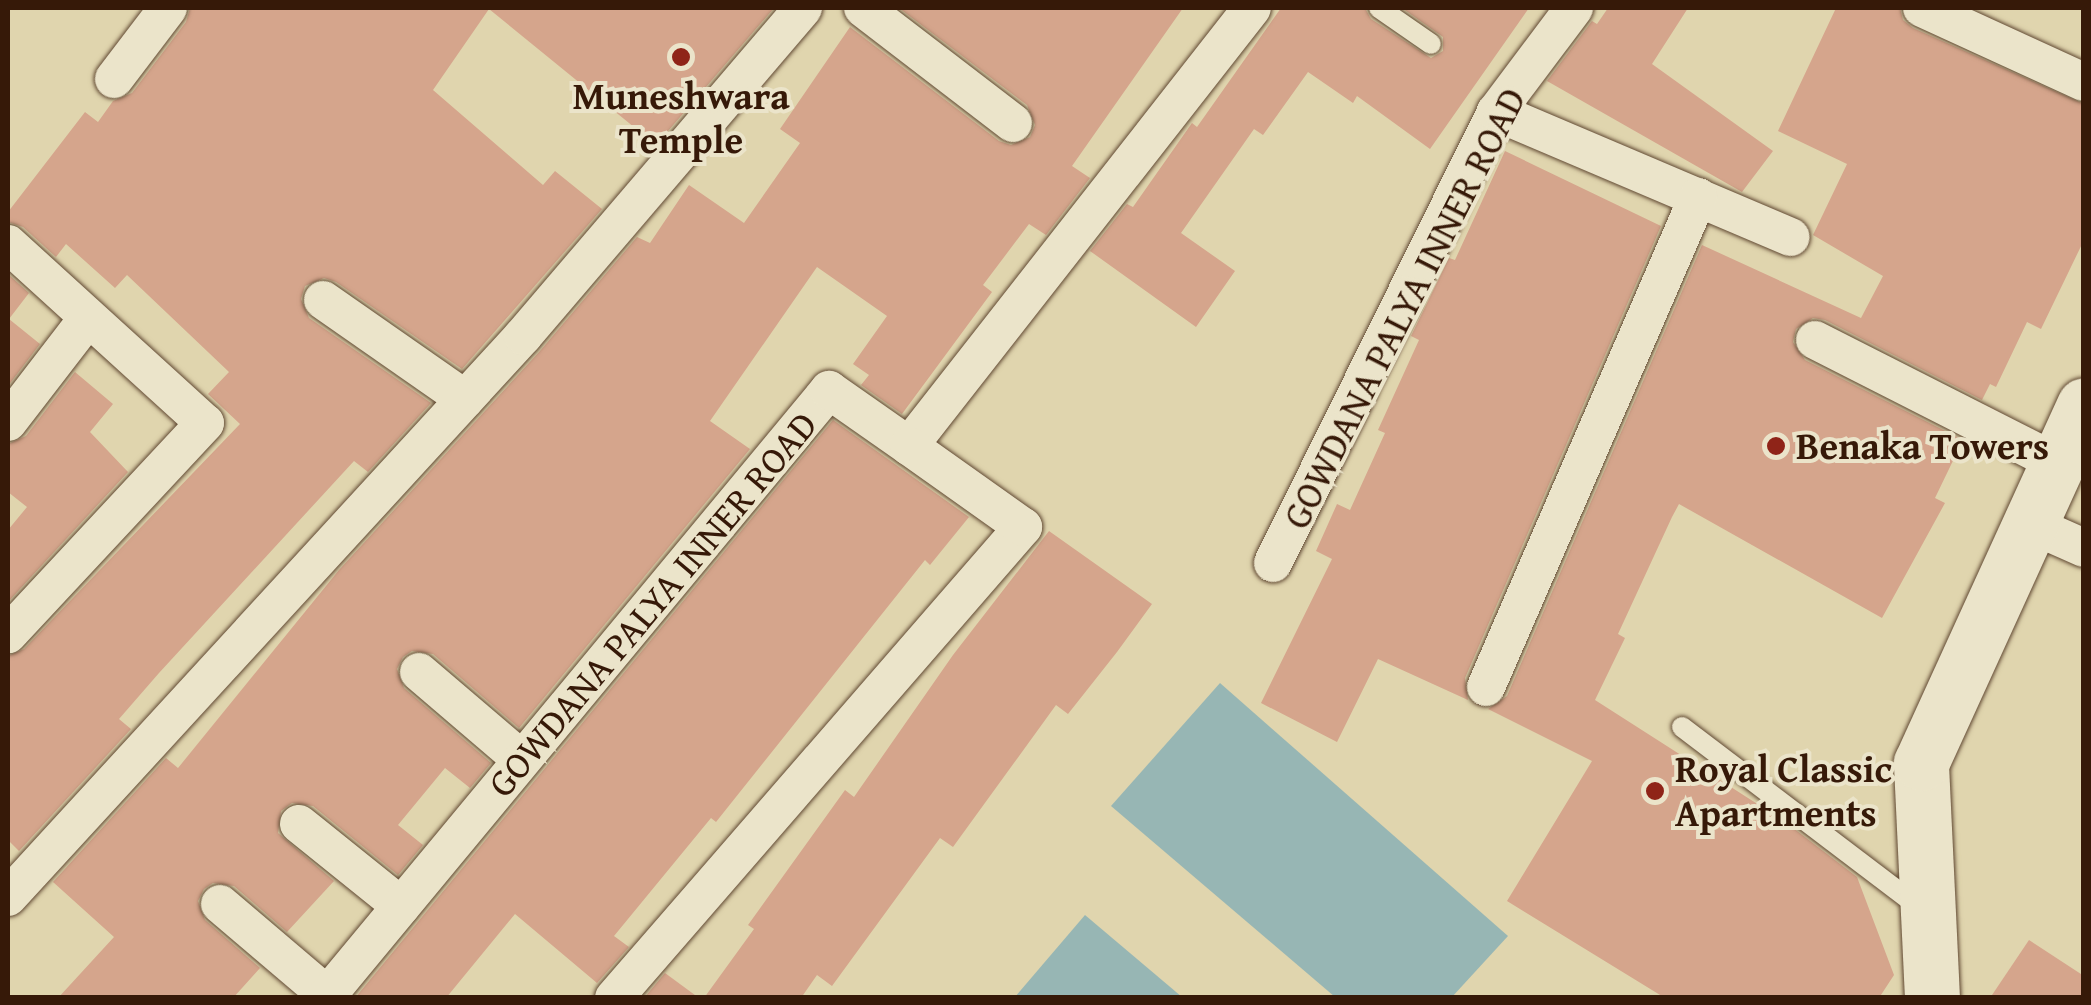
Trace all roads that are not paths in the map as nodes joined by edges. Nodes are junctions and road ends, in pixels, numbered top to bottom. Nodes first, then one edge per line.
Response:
1 (168, 8) edge
2 (803, 8) edge
3 (863, 8) edge
4 (1378, 8) edge
5 (1574, 8) edge
6 (1922, 8) edge
7 (1235, 13) edge
8 (1431, 44) dead end
9 (114, 79) dead end
10 (2084, 82) edge
11 (1496, 112) junction
12 (1013, 123) dead end
13 (1698, 197) junction
14 (1791, 237) dead end
15 (8, 244) edge
16 (322, 300) dead end
17 (88, 318) junction
18 (1815, 340) dead end
19 (465, 399) junction
20 (2084, 405) edge
21 (8, 422) edge
22 (910, 446) junction
23 (2057, 464) junction
24 (2030, 524) junction
25 (2084, 548) edge
26 (1273, 563) dead end
27 (8, 634) edge
28 (419, 672) dead end
29 (1486, 687) dead end
30 (1682, 727) dead end
31 (522, 760) junction
32 (299, 824) dead end
33 (8, 896) edge
34 (220, 904) dead end
35 (401, 906) junction
36 (1928, 914) junction
37 (326, 996) edge
38 (614, 998) edge
39 (1932, 998) edge

1 - 9 street
2 - 19 street
3 - 12 street
4 - 8 lane
5 - 11 street, GOWDANA PALYA INNER ROAD
6 - 10 street
7 - 22 street
11 - 13 street
11 - 26 street, GOWDANA PALYA INNER ROAD
13 - 14 street
13 - 29 street
15 - 17 street
16 - 19 street
17 - 21 street
17 - 27 street
18 - 23 street
19 - 33 street
20 - 23 main road
22 - 31 street, GOWDANA PALYA INNER ROAD
22 - 38 street
23 - 24 main road
24 - 25 street
24 - 36 main road
28 - 31 street
30 - 36 lane
31 - 35 street, GOWDANA PALYA INNER ROAD
32 - 35 street
34 - 37 street
35 - 37 street, GOWDANA PALYA INNER ROAD
36 - 39 main road

